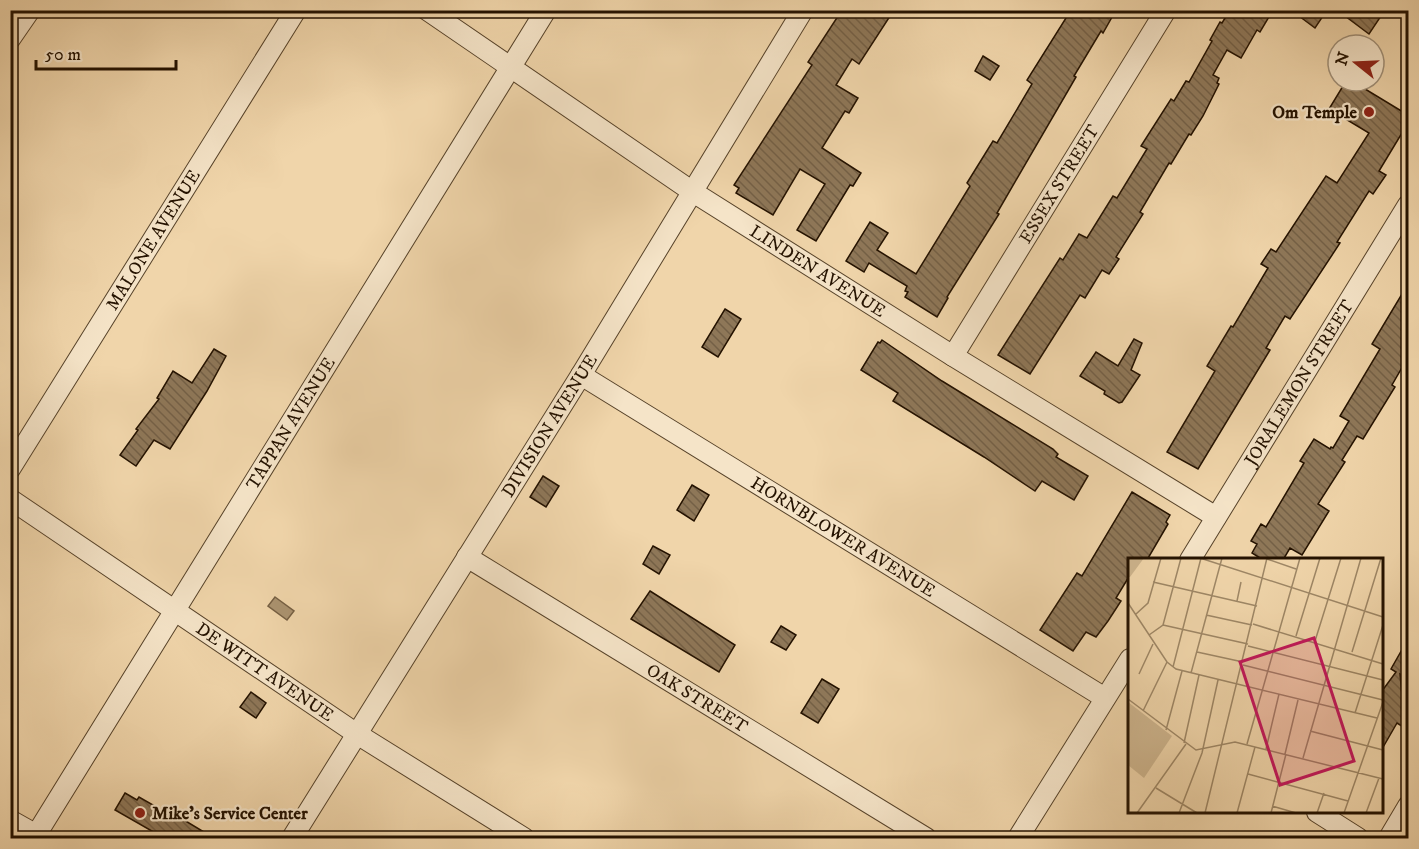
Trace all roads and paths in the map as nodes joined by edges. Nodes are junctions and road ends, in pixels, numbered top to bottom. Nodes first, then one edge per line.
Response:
1 (30, 10) edge
2 (296, 10) edge
3 (427, 10) edge
4 (546, 10) edge
5 (803, 10) edge
6 (1166, 10) edge
7 (10, 39) edge
8 (510, 68) junction
9 (693, 192) junction
10 (1408, 205) edge
11 (953, 356) junction
12 (581, 375) junction
13 (10, 468) edge
14 (10, 499) edge
15 (1216, 517) junction
16 (467, 558) junction
17 (1191, 558) edge
18 (176, 611) junction
19 (1128, 666) edge
20 (1123, 684) edge
21 (1105, 698) junction
22 (357, 734) junction
23 (1408, 806) edge
24 (1319, 813) edge
25 (11, 820) edge
26 (39, 837) edge
27 (292, 838) edge
28 (524, 838) edge
29 (926, 838) edge
30 (1018, 838) edge
31 (1358, 838) edge
32 (1389, 838) edge

1 - 7 street
2 - 13 street, MALONE AVENUE
3 - 8 street, LINDEN AVENUE
4 - 8 street, TAPPAN AVENUE
5 - 9 street, DIVISION AVENUE
6 - 11 street, ESSEX STREET
8 - 9 street, LINDEN AVENUE
8 - 18 street, TAPPAN AVENUE
9 - 11 street, LINDEN AVENUE
9 - 12 street, DIVISION AVENUE
10 - 15 street, JORALEMON STREET
11 - 15 street, LINDEN AVENUE
12 - 16 street, DIVISION AVENUE
12 - 21 street, HORNBLOWER AVENUE
14 - 18 street, DE WITT AVENUE
15 - 17 street, JORALEMON STREET
16 - 22 street, DIVISION AVENUE
16 - 29 street, OAK STREET
18 - 22 street, DE WITT AVENUE
18 - 26 street, TAPPAN AVENUE
19 - 20 street
20 - 21 street
21 - 30 street
22 - 27 street, DIVISION AVENUE
22 - 28 street, DE WITT AVENUE
23 - 32 street
24 - 31 street
25 - 26 street

